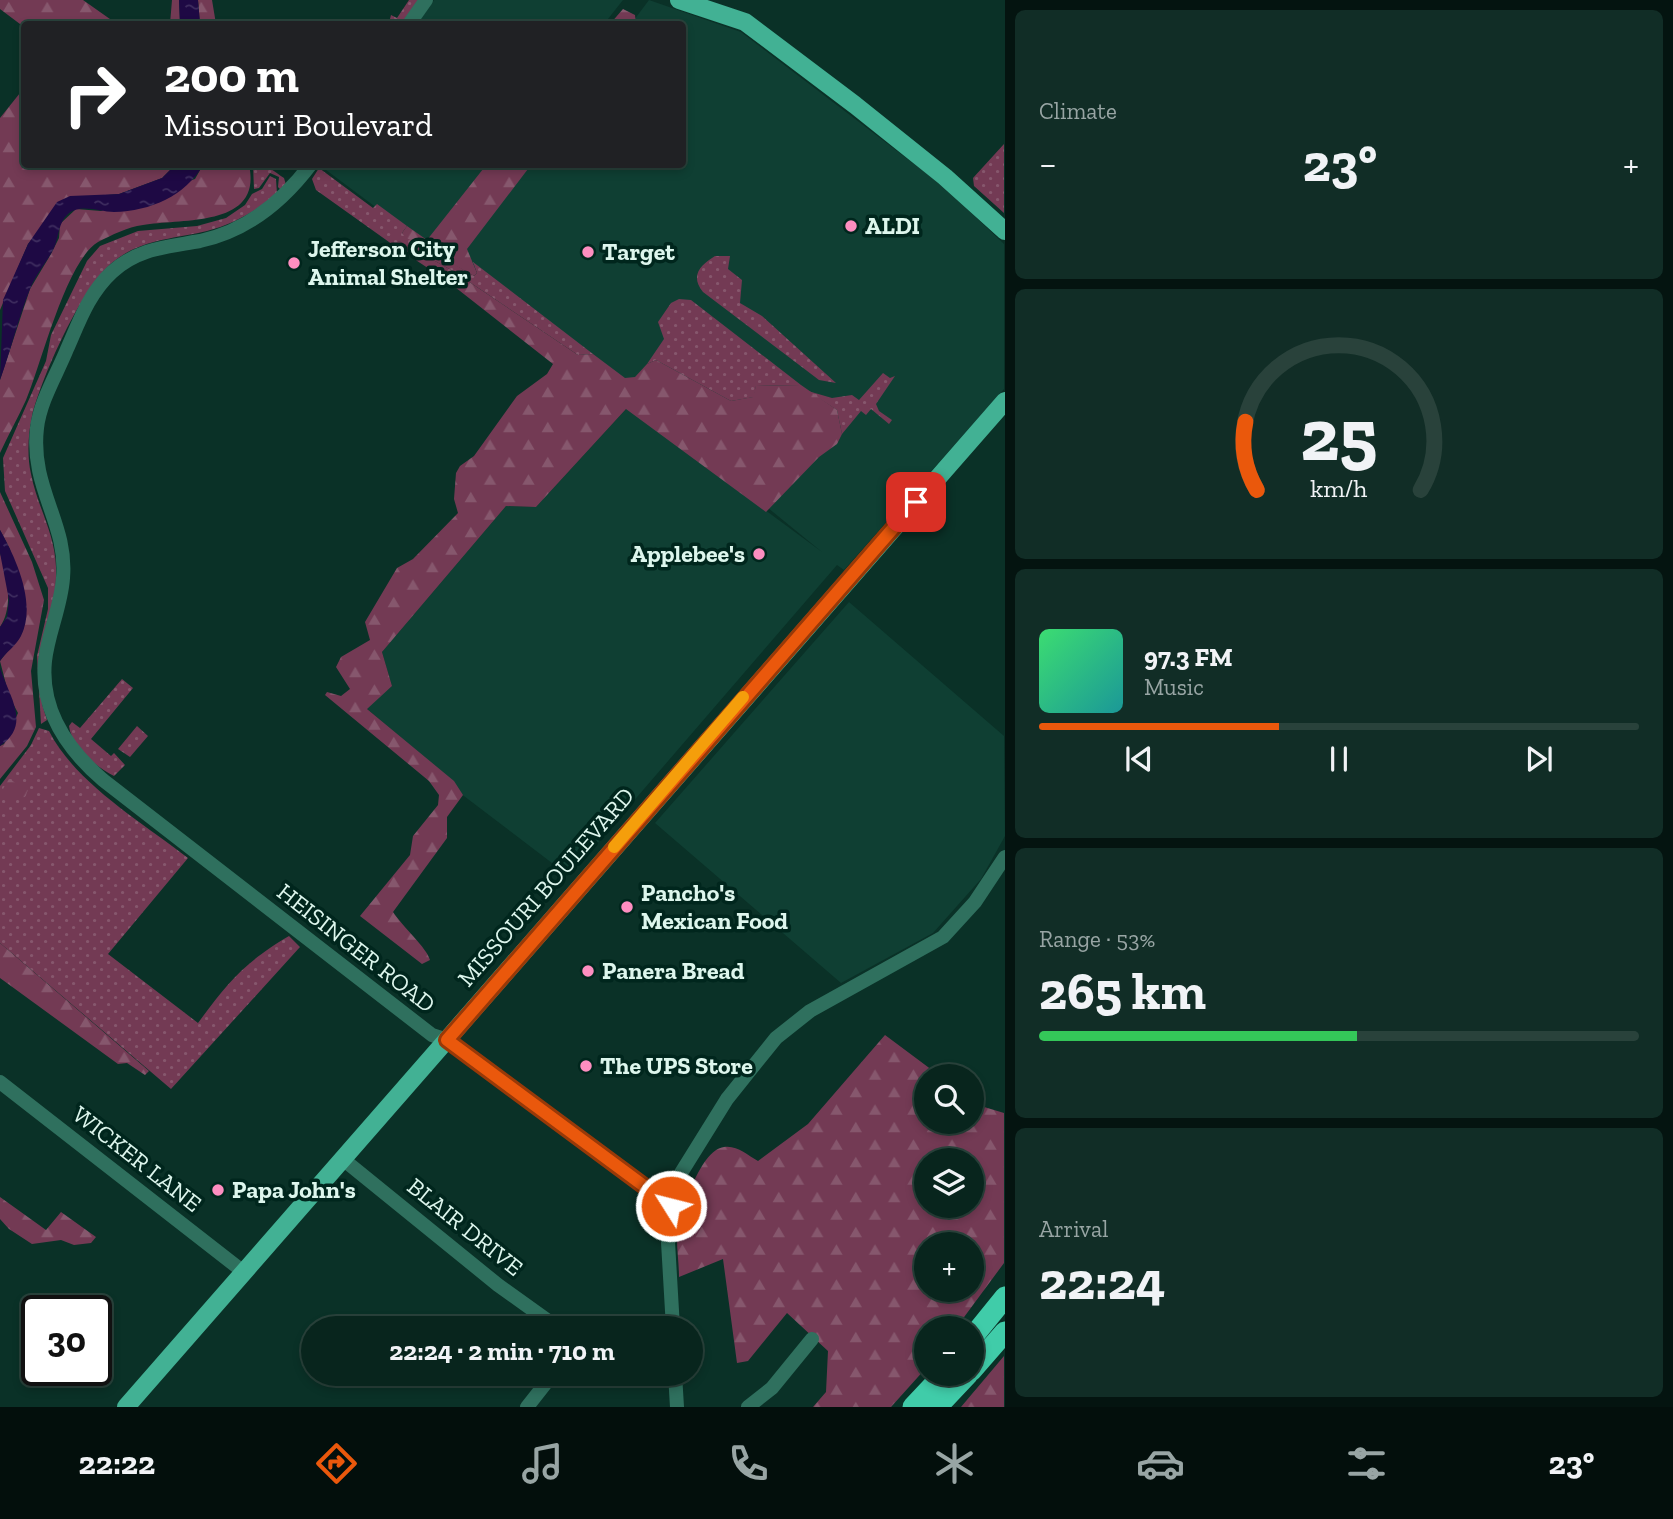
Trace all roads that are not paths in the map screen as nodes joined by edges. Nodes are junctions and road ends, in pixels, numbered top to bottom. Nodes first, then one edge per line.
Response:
1 (426, 0) edge
2 (679, 0) edge
3 (411, 21) edge
4 (308, 168) edge
5 (1004, 231) edge
6 (1004, 401) edge
7 (1004, 857) edge
8 (447, 1040) junction
9 (0, 1082) edge
10 (344, 1160) junction
11 (671, 1206) junction
12 (245, 1273) junction
13 (1004, 1297) edge
14 (541, 1316) edge
15 (672, 1316) edge
16 (984, 1322) edge
17 (1004, 1332) edge
18 (812, 1339) dead end
19 (984, 1356) edge
20 (544, 1386) edge
21 (676, 1386) edge
22 (933, 1386) edge
23 (957, 1386) edge
24 (126, 1407) edge
25 (527, 1407) edge
26 (677, 1407) edge
27 (748, 1407) edge
28 (913, 1407) edge
29 (937, 1407) edge

1 - 3 street
2 - 5 main road
4 - 8 street, HEISINGER ROAD
6 - 8 main road, MISSOURI BOULEVARD
7 - 11 street
8 - 10 main road, MISSOURI BOULEVARD
8 - 11 street, HEISINGER ROAD
9 - 12 street, WICKER LANE
10 - 12 main road, MISSOURI BOULEVARD
10 - 14 street, BLAIR DRIVE
11 - 15 street
12 - 24 main road, MISSOURI BOULEVARD
13 - 16 highway
17 - 19 highway
18 - 27 street
20 - 25 street
21 - 26 street
22 - 28 highway
23 - 29 highway

